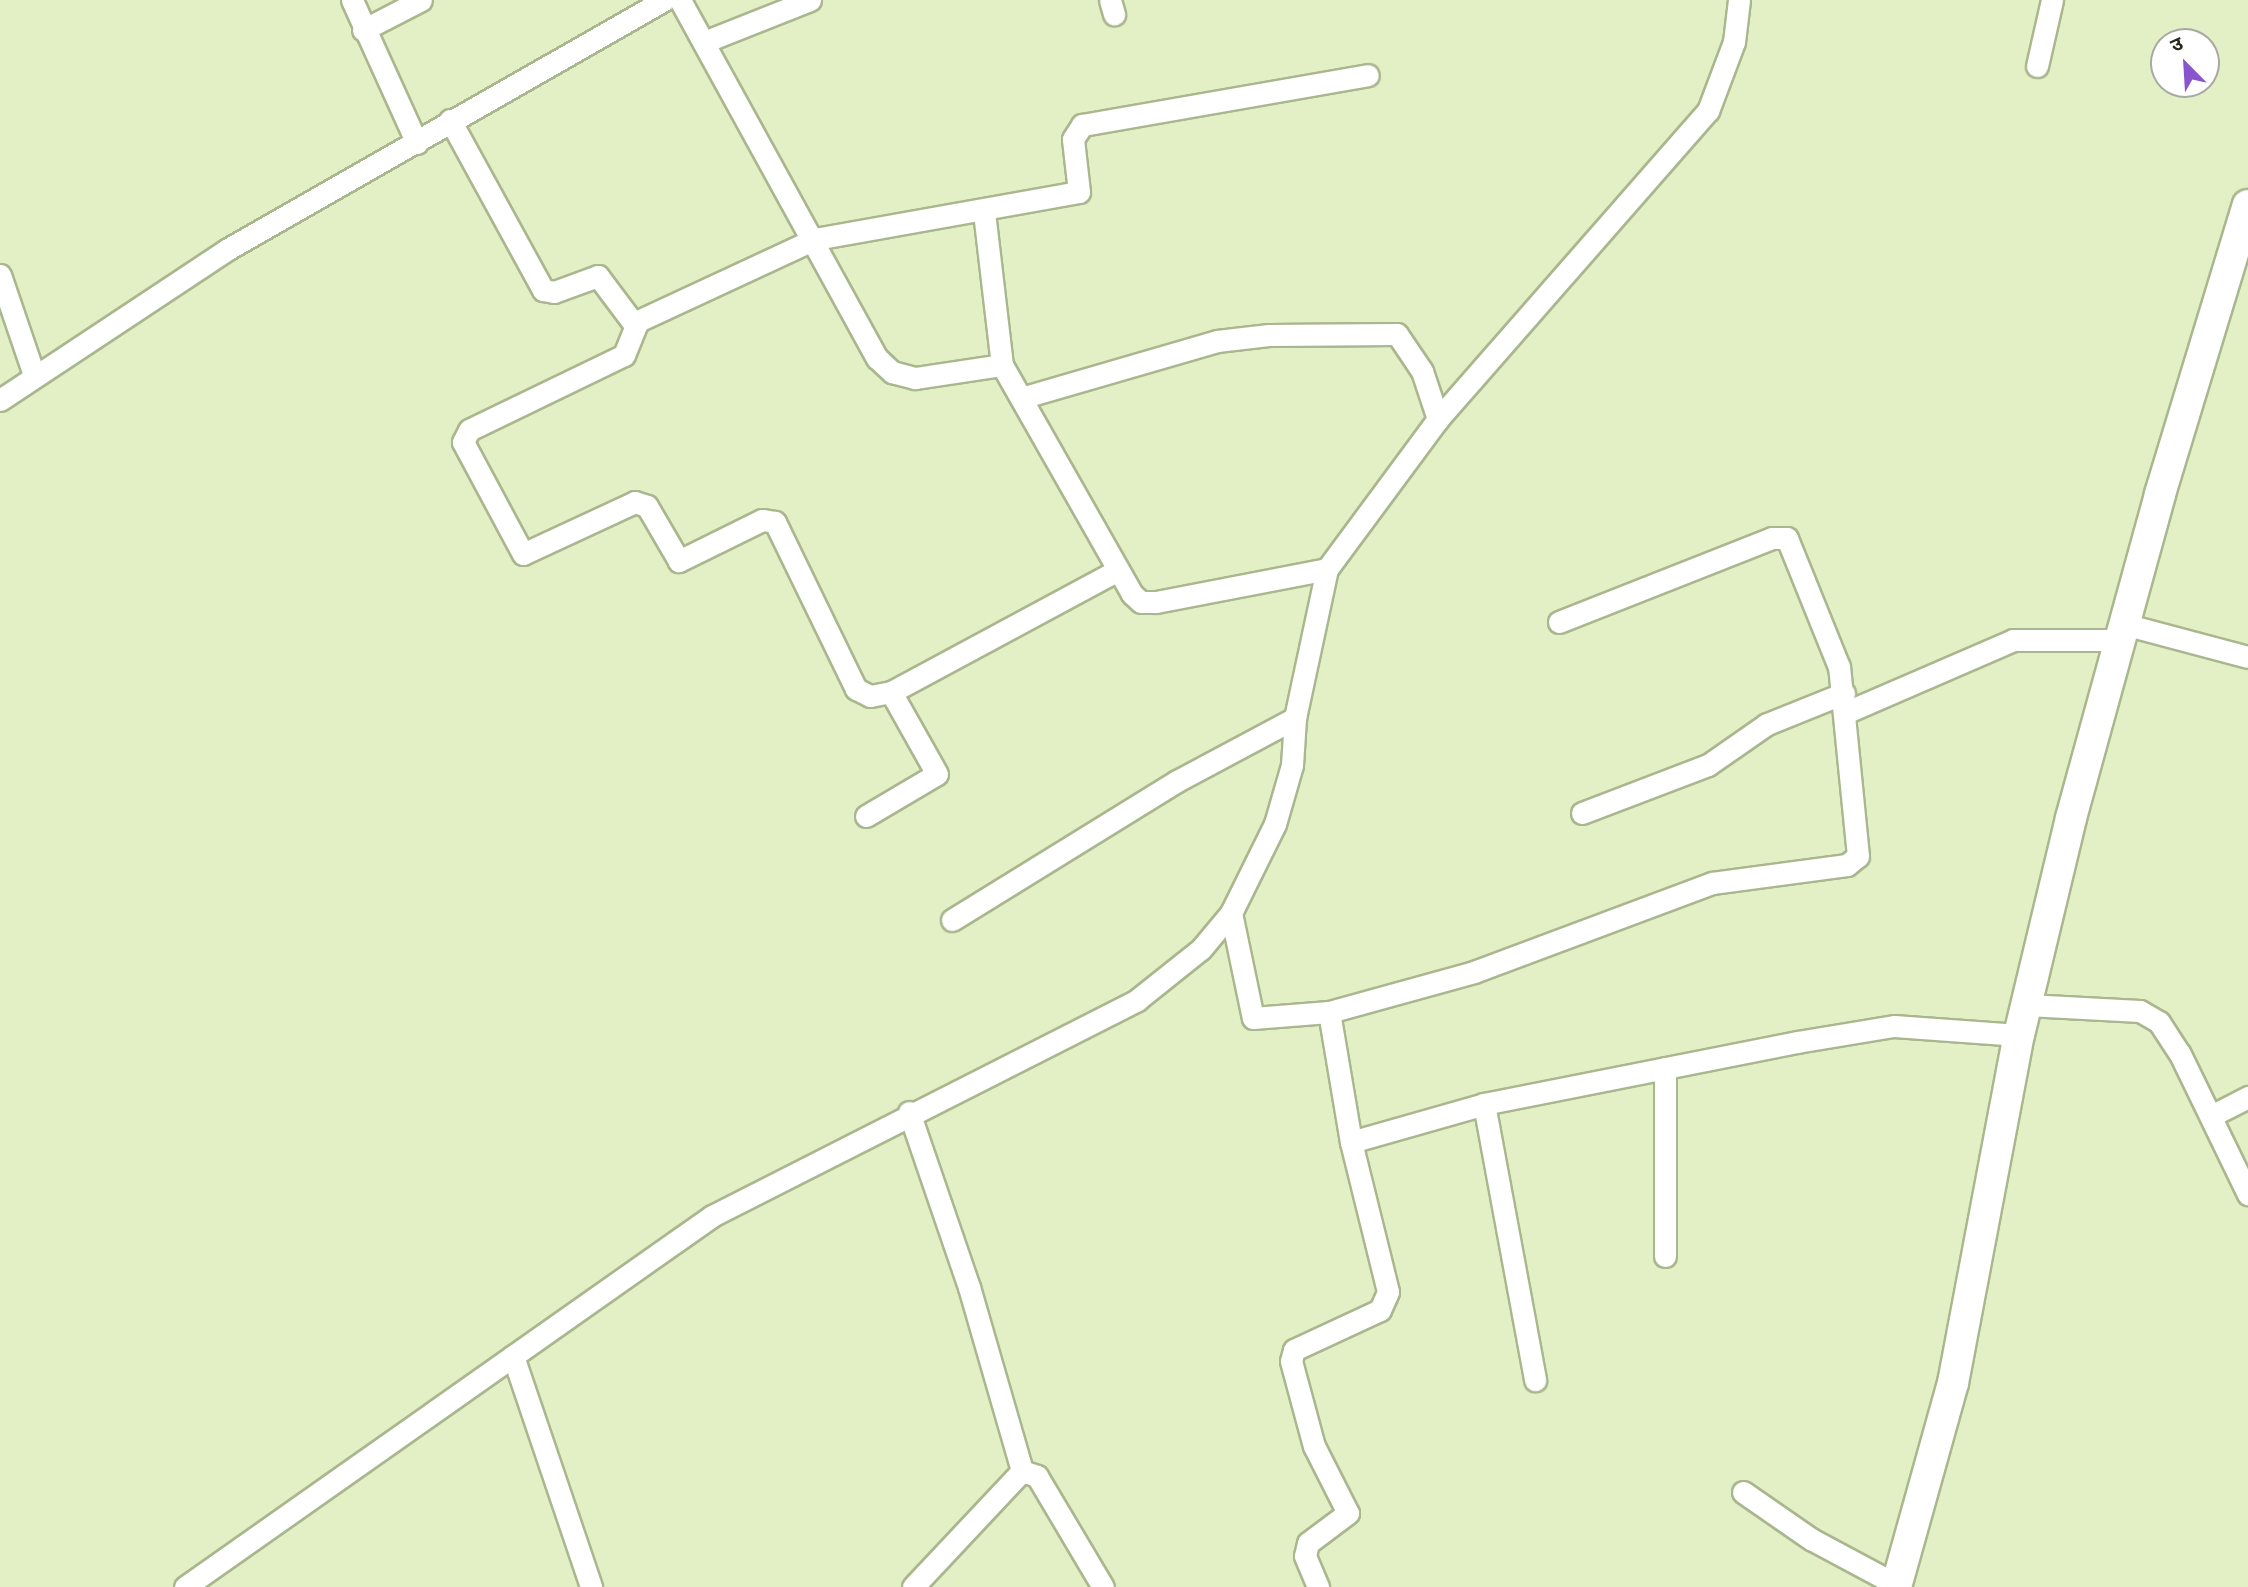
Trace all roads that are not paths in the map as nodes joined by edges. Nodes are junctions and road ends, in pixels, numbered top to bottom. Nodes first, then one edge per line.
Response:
1 (352, 0) edge
2 (421, 0) edge
3 (664, 0) edge
4 (680, 0) edge
5 (810, 0) edge
6 (1739, 0) edge
7 (2052, 0) edge
8 (363, 30) junction
9 (704, 42) junction
10 (2037, 65) dead end
11 (1368, 75) dead end
12 (450, 120) junction
13 (417, 143) junction
14 (2248, 205) edge
15 (984, 212) junction
16 (815, 239) junction
17 (0, 275) edge
18 (634, 324) junction
19 (1002, 365) junction
20 (34, 375) junction
21 (1021, 398) junction
22 (0, 400) edge
23 (1438, 419) junction
24 (1327, 569) junction
25 (1118, 570) junction
26 (1559, 622) dead end
27 (2121, 632) junction
28 (2248, 657) edge
29 (891, 692) junction
30 (1846, 703) junction
31 (1295, 718) junction
32 (1582, 813) dead end
33 (866, 816) dead end
34 (1231, 914) junction
35 (952, 920) dead end
36 (2027, 1005) junction
37 (1329, 1012) junction
38 (2020, 1035) junction
39 (1665, 1068) junction
40 (2248, 1097) edge
41 (1484, 1104) junction
42 (909, 1112) junction
43 (2211, 1116) junction
44 (1351, 1142) junction
45 (2248, 1194) edge
46 (1665, 1256) dead end
47 (513, 1356) junction
48 (1535, 1380) dead end
49 (1022, 1471) junction
50 (1743, 1492) dead end
51 (1896, 1586) edge
52 (185, 1587) edge
53 (592, 1587) edge
54 (913, 1587) edge
55 (1103, 1587) edge
56 (1318, 1587) edge

1 - 8 street
2 - 8 street
3 - 12 street
4 - 9 street
5 - 9 street
6 - 23 street
7 - 10 street
8 - 13 street
9 - 16 street
11 - 15 street
12 - 13 street
12 - 18 street
13 - 20 street
14 - 27 main road
15 - 16 street
15 - 19 street
16 - 18 street
16 - 19 street
17 - 20 street
18 - 29 street
19 - 21 street
20 - 22 street
21 - 23 street
21 - 25 street
23 - 24 street
24 - 25 street
24 - 31 street
25 - 29 street
26 - 30 street
27 - 28 street
27 - 30 street
27 - 36 main road
29 - 33 street
30 - 32 street
30 - 37 street
31 - 34 street
31 - 35 street
34 - 37 street
34 - 42 street
36 - 38 main road
36 - 43 street
37 - 44 street
38 - 39 street
38 - 51 main road
39 - 41 street
39 - 46 street
40 - 43 street
41 - 44 street
41 - 48 street
42 - 47 street
42 - 49 street
43 - 45 street
44 - 56 street
47 - 52 street
47 - 53 street
49 - 54 street
49 - 55 street
50 - 51 street

